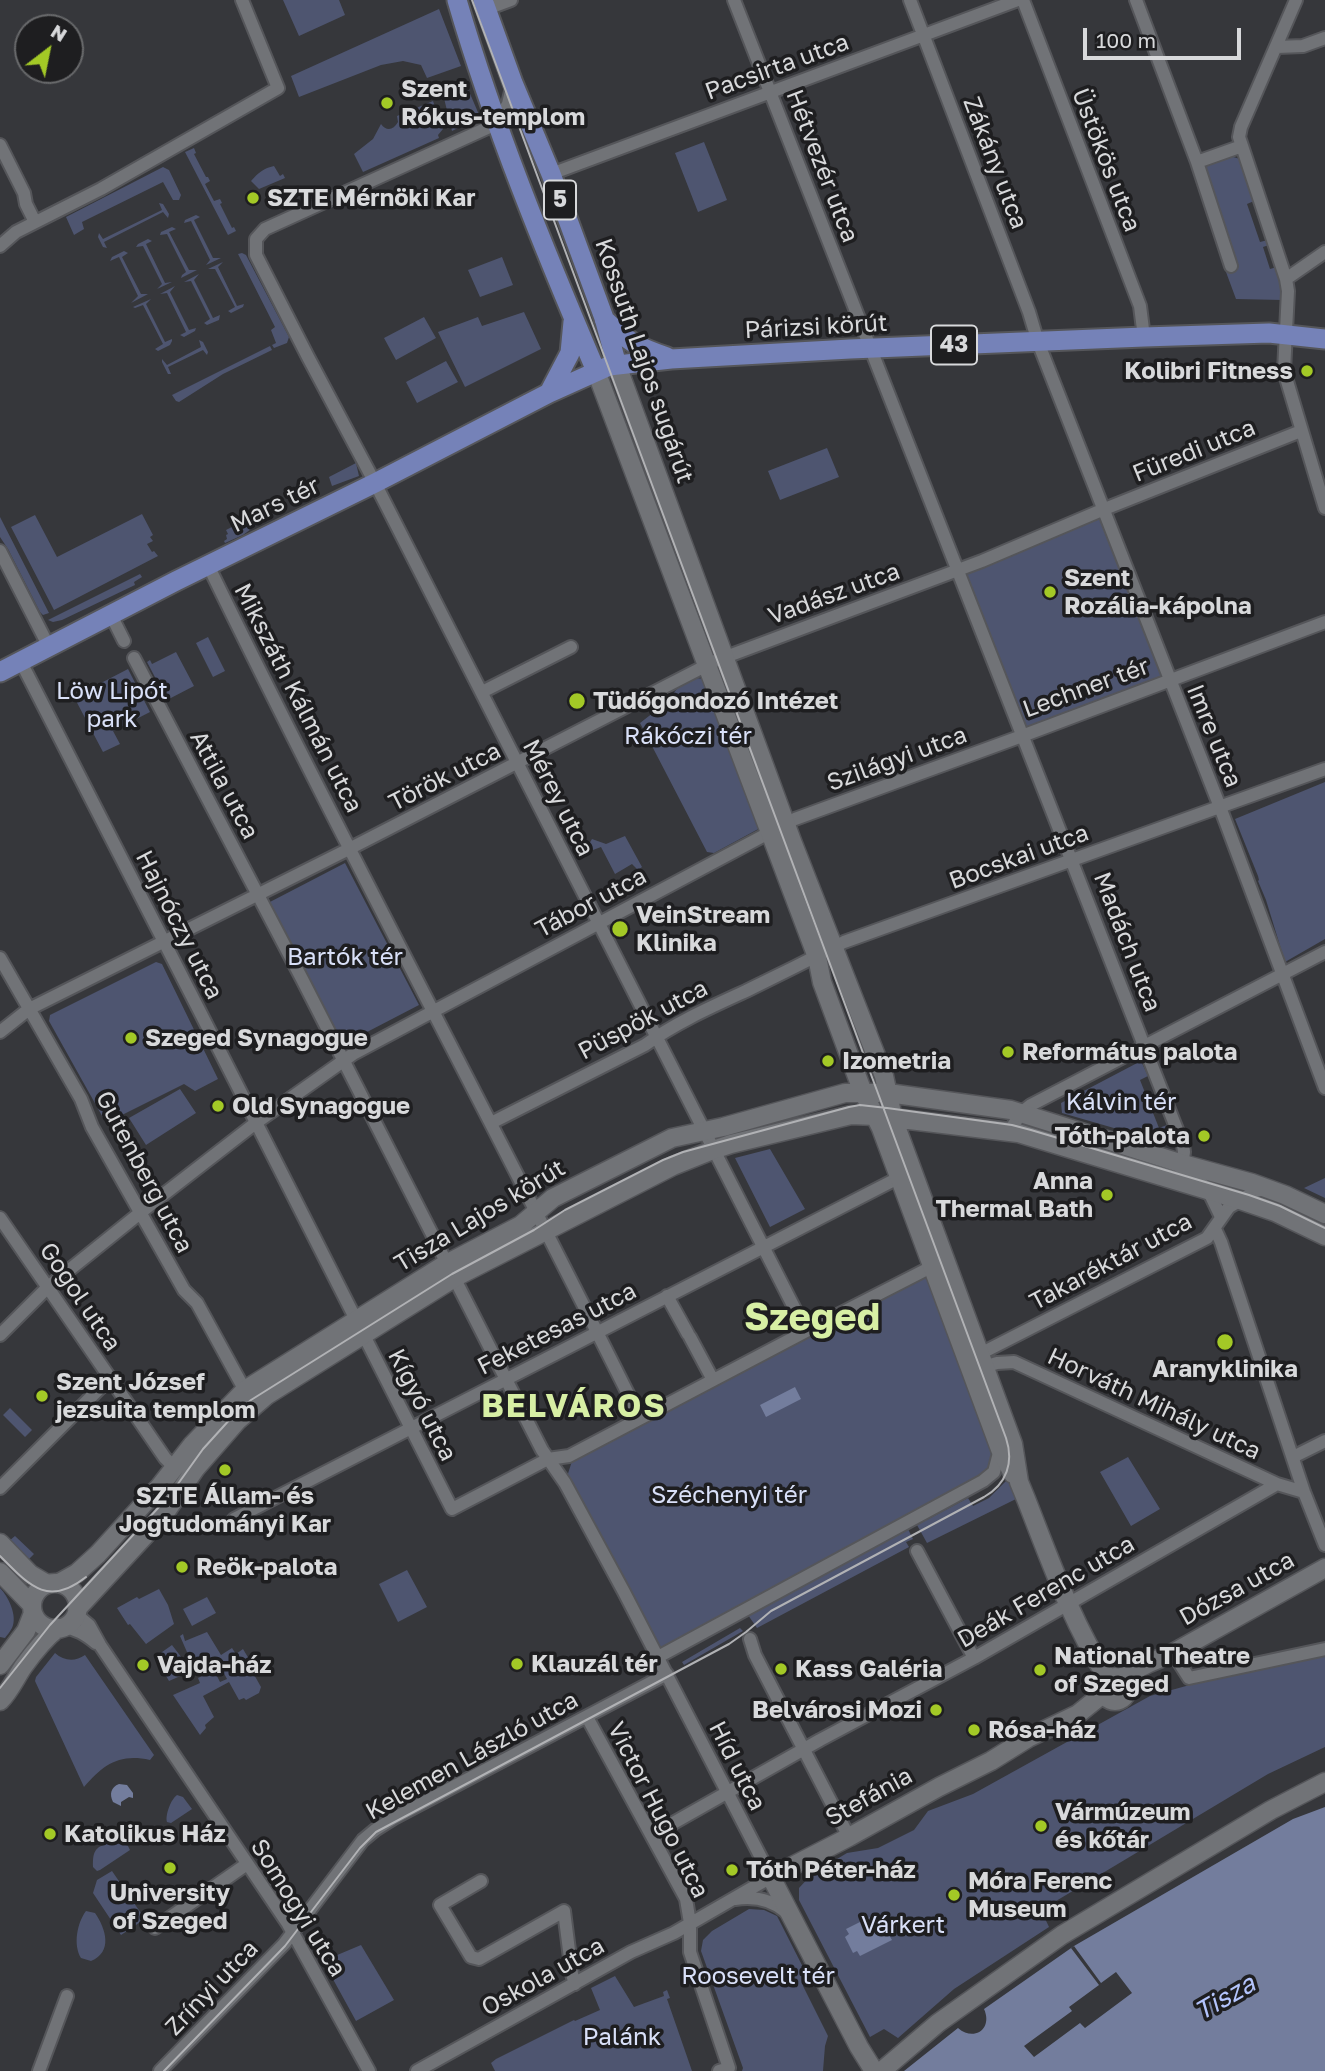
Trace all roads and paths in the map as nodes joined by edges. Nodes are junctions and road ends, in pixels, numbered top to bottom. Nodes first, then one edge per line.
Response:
1 (242, 0) edge
2 (457, 0) edge
3 (510, 0) edge
4 (734, 0) edge
5 (910, 0) edge
6 (1020, 0) edge
7 (1136, 0) edge
8 (1296, 0) edge
9 (485, 5) edge
10 (923, 35) junction
11 (1325, 38) edge
12 (1277, 47) junction
13 (513, 83) junction
14 (770, 92) junction
15 (496, 124) junction
16 (0, 145) edge
17 (1242, 146) junction
18 (0, 159) edge
19 (1198, 162) junction
20 (551, 174) junction
21 (26, 204) junction
22 (35, 222) junction
23 (0, 246) edge
24 (1325, 252) edge
25 (0, 256) edge
26 (1231, 267) dead end
27 (1286, 279) junction
28 (573, 315) junction
29 (604, 318) junction
30 (1287, 334) junction
31 (1144, 337) junction
32 (1325, 339) edge
33 (1038, 342) junction
34 (870, 348) junction
35 (671, 359) junction
36 (617, 365) junction
37 (596, 371) junction
38 (549, 393) junction
39 (1301, 431) junction
40 (375, 483) junction
41 (1325, 508) edge
42 (1102, 510) junction
43 (0, 551) edge
44 (208, 565) junction
45 (957, 570) junction
46 (111, 615) junction
47 (1325, 622) edge
48 (124, 641) dead end
49 (570, 646) dead end
50 (49, 647) junction
51 (725, 657) junction
52 (134, 658) dead end
53 (20, 662) junction
54 (708, 665) junction
55 (0, 672) edge
56 (1169, 680) junction
57 (482, 692) junction
58 (1022, 736) junction
59 (517, 763) junction
60 (1325, 769) edge
61 (1220, 807) junction
62 (786, 823) junction
63 (769, 832) junction
64 (350, 849) junction
65 (1072, 860) junction
66 (258, 895) junction
67 (597, 923) junction
68 (165, 942) junction
69 (833, 947) junction
70 (1325, 951) edge
71 (817, 957) junction
72 (0, 958) edge
73 (1283, 974) junction
74 (29, 1009) junction
75 (434, 1012) junction
76 (0, 1032) edge
77 (656, 1037) junction
78 (1144, 1046) junction
79 (343, 1061) junction
80 (1325, 1088) edge
81 (863, 1092) junction
82 (888, 1093) junction
83 (1021, 1113) junction
84 (885, 1117) junction
85 (257, 1122) junction
86 (491, 1123) junction
87 (704, 1131) junction
88 (1009, 1132) junction
89 (713, 1150) junction
90 (1183, 1164) junction
91 (906, 1174) junction
92 (1226, 1176) junction
93 (1171, 1179) junction
94 (1267, 1188) junction
95 (1208, 1190) junction
96 (1240, 1200) junction
97 (141, 1213) junction
98 (1325, 1214) edge
99 (0, 1218) edge
100 (541, 1222) junction
101 (1218, 1223) junction
102 (1325, 1235) edge
103 (762, 1246) junction
104 (939, 1263) junction
105 (450, 1271) junction
106 (48, 1287) junction
107 (667, 1296) junction
108 (359, 1328) junction
109 (806, 1331) junction
110 (597, 1332) junction
111 (0, 1335) edge
112 (1013, 1337) junction
113 (1014, 1362) junction
114 (976, 1363) junction
115 (110, 1378) junction
116 (506, 1378) junction
117 (713, 1380) junction
118 (249, 1397) junction
119 (640, 1418) junction
120 (411, 1429) junction
121 (1325, 1441) edge
122 (1000, 1449) junction
123 (578, 1451) junction
124 (1293, 1457) junction
125 (548, 1459) junction
126 (174, 1467) junction
127 (994, 1472) junction
128 (1019, 1482) junction
129 (565, 1483) junction
130 (1277, 1484) junction
131 (0, 1488) edge
132 (1304, 1492) junction
133 (233, 1519) dead end
134 (0, 1543) edge
135 (1325, 1545) edge
136 (917, 1550) dead end
137 (1325, 1568) edge
138 (0, 1572) edge
139 (53, 1583) junction
140 (1068, 1603) junction
141 (32, 1609) junction
142 (77, 1611) junction
143 (60, 1628) junction
144 (750, 1639) dead end
145 (100, 1645) junction
146 (1325, 1649) edge
147 (1170, 1654) junction
148 (658, 1657) junction
149 (974, 1658) junction
150 (0, 1665) edge
151 (667, 1674) junction
152 (1115, 1688) junction
153 (0, 1701) edge
154 (587, 1717) junction
155 (804, 1749) junction
156 (1325, 1782) edge
157 (728, 1793) junction
158 (652, 1835) junction
159 (849, 1837) junction
160 (247, 1864) junction
161 (771, 1877) junction
162 (481, 1881) dead end
163 (731, 1899) junction
164 (793, 1919) junction
165 (690, 1923) junction
166 (155, 1928) dead end
167 (292, 1933) junction
168 (575, 1984) junction
169 (67, 1996) dead end
170 (724, 2069) edge
171 (879, 2070) edge
172 (39, 2071) edge
173 (160, 2071) edge
174 (369, 2071) edge
175 (417, 2071) edge

1 - 22 street
2 - 15 main road, Kossuth Lajos sugárút / 5
3 - 9 street
4 - 14 street, Hétvezér utca
5 - 10 street, Zákány utca
6 - 10 street, Pacsirta utca
6 - 31 street, Üstökös utca
7 - 19 street
8 - 12 street
9 - 13 main road, Kossuth Lajos sugárút / 5
10 - 14 street, Pacsirta utca
10 - 33 street, Zákány utca
11 - 12 street
12 - 17 street
13 - 15 street
13 - 20 main road, Kossuth Lajos sugárút / 5
14 - 20 street, Pacsirta utca
14 - 34 street, Hétvezér utca
15 - 28 main road, Kossuth Lajos sugárút / 5
15 - 40 street
16 - 21 street
17 - 19 street
17 - 27 street
18 - 21 street
19 - 26 street
20 - 29 main road, Kossuth Lajos sugárút / 5
21 - 22 street
22 - 23 street
22 - 25 street
24 - 27 street
27 - 30 street
28 - 37 main road, Kossuth Lajos sugárút / 5
28 - 38 main road, 5
29 - 35 main road
29 - 36 main road, Kossuth Lajos sugárút / 5
30 - 31 main road, Párizsi körút / 43
30 - 32 main road, 43
30 - 39 street
31 - 33 main road, Párizsi körút / 43
33 - 34 main road, Párizsi körút / 43
33 - 42 street, Zákány utca
34 - 35 main road, Párizsi körút / 43
34 - 45 street
35 - 36 main road, Párizsi körút / 43
36 - 37 main road, Párizsi körút
36 - 51 street, Kossuth Lajos sugárút
37 - 38 main road, Párizsi körút
37 - 54 street, Kossuth Lajos sugárút
38 - 40 main road, Párizsi körút
39 - 41 street
39 - 42 street, Füredi utca
40 - 44 main road, Mars tér
40 - 57 street, Mérey utca
42 - 45 street
42 - 56 street, Lechner tér
43 - 50 street
44 - 46 main road, Mars tér
44 - 64 street, Mikszáth Kálmán utca
45 - 51 street, Vadász utca
45 - 58 street, Lechner tér
46 - 48 street
46 - 50 main road, Mars tér
47 - 56 street
49 - 57 street
50 - 53 main road, Mars tér
51 - 54 street
51 - 62 street, Kossuth Lajos sugárút
52 - 66 street, Attila utca
53 - 55 main road, Mars tér
53 - 68 street, Hajnóczy utca
54 - 59 street, Török utca
54 - 63 street, Kossuth Lajos sugárút
56 - 58 street, Lechner tér
56 - 61 street, Imre utca
57 - 59 street, Mérey utca
58 - 62 street, Szilágyi utca
58 - 65 street, Madách utca
59 - 64 street, Török utca
59 - 67 street, Mérey utca
60 - 61 street, Bocskai utca
61 - 65 street, Bocskai utca
61 - 73 street, Imre utca
62 - 63 street
62 - 69 street, Kossuth Lajos sugárút
63 - 67 street, Tábor utca
63 - 71 street, Kossuth Lajos sugárút
64 - 66 street
64 - 75 street
65 - 69 street, Bocskai utca
65 - 78 street, Madách utca
66 - 68 street
66 - 79 street
67 - 75 street, Tábor utca
67 - 77 street, Mérey utca
68 - 74 street
68 - 85 street, Hajnóczy utca
69 - 71 street
69 - 82 street, Kossuth Lajos sugárút
70 - 73 street
71 - 77 street, Püspök utca
71 - 81 street, Kossuth Lajos sugárút
72 - 74 street, Gutenberg utca
73 - 78 street
73 - 80 street, Imre utca
74 - 76 street
74 - 97 street, Gutenberg utca
75 - 79 street
75 - 86 street
77 - 86 street, Püspök utca
77 - 87 street, Mérey utca
78 - 83 street
78 - 90 street
79 - 85 street
79 - 105 street
81 - 82 street, Tisza Lajos körút
81 - 84 street, Kossuth Lajos sugárút
81 - 87 street, Tisza Lajos körút
82 - 83 street, Tisza Lajos körút
82 - 84 street, Kossuth Lajos sugárút
83 - 88 street
83 - 90 street, Tisza Lajos körút
84 - 88 street, Tisza Lajos körút
84 - 89 street, Tisza Lajos körút
84 - 91 street
85 - 97 street
85 - 108 street, Hajnóczy utca
86 - 100 street
87 - 89 street, Mérey utca
87 - 100 street, Tisza Lajos körút
88 - 93 street, Tisza Lajos körút
89 - 100 street, Tisza Lajos körút
89 - 103 street, Mérey utca
90 - 92 street, Tisza Lajos körút
90 - 93 street
90 - 95 street, Tisza Lajos körút
91 - 103 street, Feketesas utca
91 - 104 street
92 - 94 street, Tisza Lajos körút
92 - 96 street
93 - 95 street, Tisza Lajos körút
94 - 96 street
94 - 98 street, Tisza Lajos körút
95 - 96 street, Tisza Lajos körút
95 - 101 street, Takaréktár utca
96 - 101 street, Takaréktár utca
96 - 102 street, Tisza Lajos körút
97 - 106 street
97 - 118 street, Gutenberg utca
99 - 106 street, Gogol utca
100 - 105 street, Tisza Lajos körút
100 - 110 street
101 - 112 street, Takaréktár utca
101 - 124 street
103 - 107 street, Feketesas utca
103 - 109 street, Mérey utca
104 - 109 street
104 - 114 street
105 - 108 street, Tisza Lajos körút
105 - 116 street
106 - 111 street
106 - 115 street, Gogol utca
107 - 110 street, Feketesas utca
107 - 117 street
108 - 118 street, Tisza Lajos körút
108 - 120 street, Kígyó utca
109 - 117 street
110 - 116 street, Feketesas utca
110 - 119 street
112 - 113 street, Takaréktár utca
112 - 114 street, Takaréktár utca
113 - 114 street, Horváth Mihály utca
113 - 130 street, Horváth Mihály utca
114 - 122 street
114 - 128 street
115 - 126 street, Gogol utca
115 - 131 street
116 - 120 street, Feketesas utca
116 - 125 street
117 - 119 street
118 - 126 street, Tisza Lajos körút
118 - 142 street, Tisza Lajos körút
119 - 123 street
120 - 125 street, Kígyó utca
120 - 133 street, Feketesas utca
121 - 124 street
122 - 127 street
122 - 128 street
123 - 125 street
123 - 129 street
124 - 132 street
125 - 129 street
126 - 139 street, Tisza Lajos körút
127 - 128 street
127 - 148 street
128 - 140 street
129 - 148 street
130 - 132 street, Horváth Mihály utca
130 - 140 street, Deák Ferenc utca
132 - 135 street
134 - 139 street
136 - 149 street
137 - 147 street, Dózsa utca
138 - 141 street
139 - 141 street
139 - 142 street
140 - 149 street, Deák Ferenc utca
140 - 152 street
141 - 143 street
141 - 150 street
142 - 143 street
142 - 145 street, Somogyi utca
143 - 145 street
143 - 153 street
144 - 155 street
145 - 160 street, Somogyi utca
146 - 147 street
147 - 152 street, Stefánia
148 - 151 street
149 - 155 street, Deák Ferenc utca
151 - 154 street, Kelemen László utca
151 - 157 street, Híd utca
152 - 159 street, Stefánia
154 - 158 street, Victor Hugo utca
154 - 167 street, Kelemen László utca
155 - 157 street, Deák Ferenc utca
155 - 159 street
156 - 171 street
157 - 158 street, Deák Ferenc utca
157 - 161 street, Híd utca
158 - 165 street, Victor Hugo utca
159 - 161 street, Stefánia
160 - 166 street
160 - 167 street, Somogyi utca
161 - 163 street
161 - 164 street
162 - 168 street
163 - 164 street
163 - 165 street
164 - 171 street
165 - 168 street, Oskola utca
165 - 170 street
167 - 173 street, Zrínyi utca
167 - 174 street, Somogyi utca
168 - 175 street, Oskola utca
169 - 172 street

